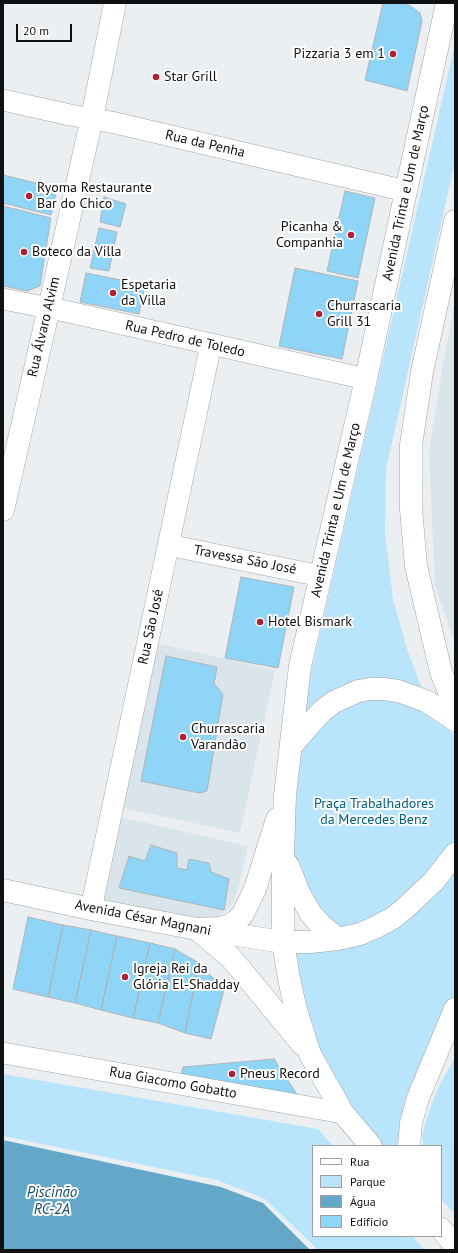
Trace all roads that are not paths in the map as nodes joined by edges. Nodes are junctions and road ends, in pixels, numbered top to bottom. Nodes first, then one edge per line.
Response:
1 (115, 3) edge
2 (446, 3) edge
3 (3, 100) edge
4 (92, 118) junction
5 (406, 191) junction
6 (455, 222) edge
7 (3, 299) edge
8 (48, 309) junction
9 (210, 344) junction
10 (366, 380) junction
11 (3, 510) edge
12 (168, 545) junction
13 (321, 576) junction
14 (455, 707) edge
15 (455, 720) edge
16 (291, 746) junction
17 (285, 795) junction
18 (283, 853) junction
19 (455, 854) edge
20 (3, 890) edge
21 (91, 909) junction
22 (197, 929) junction
23 (338, 939) junction
24 (283, 942) junction
25 (455, 1009) edge
26 (455, 1032) edge
27 (439, 1049) junction
28 (3, 1054) edge
29 (310, 1054) junction
30 (343, 1113) junction
31 (370, 1145) edge
32 (409, 1145) edge
33 (442, 1230) edge
34 (455, 1246) edge

1 - 4 main road, Rua Álvaro Alvim
2 - 5 main road, Avenida Trinta e Um de Março
3 - 4 street, Rua da Penha
4 - 5 street, Rua da Penha
4 - 8 main road, Rua Álvaro Alvim
5 - 10 main road, Avenida Trinta e Um de Março
6 - 14 main road
7 - 8 street, Rua Pedro de Toledo
8 - 9 street, Rua Pedro de Toledo
8 - 11 main road, Rua Álvaro Alvim
9 - 10 street, Rua Pedro de Toledo
9 - 12 street, Rua São José
10 - 13 main road, Avenida Trinta e Um de Março
12 - 13 street, Travessa São José
12 - 21 street, Rua São José
13 - 16 main road, Avenida Trinta e Um de Março
15 - 16 main road
16 - 17 main road, Avenida Trinta e Um de Março
17 - 18 main road, Avenida Trinta e Um de Março
17 - 22 main road
18 - 23 main road
18 - 24 main road, Avenida Trinta e Um de Março
19 - 23 main road, Avenida César Magnani
20 - 21 main road, Avenida César Magnani
21 - 22 main road, Avenida César Magnani
22 - 24 main road, Avenida César Magnani
22 - 29 main road
23 - 24 main road, Avenida César Magnani
24 - 29 main road, Avenida Trinta e Um de Março
25 - 27 main road
26 - 27 main road
27 - 32 main road
28 - 30 street, Rua Giacomo Gobatto
29 - 30 main road, Avenida Trinta e Um de Março
30 - 31 main road, Avenida Trinta e Um de Março
33 - 34 main road

